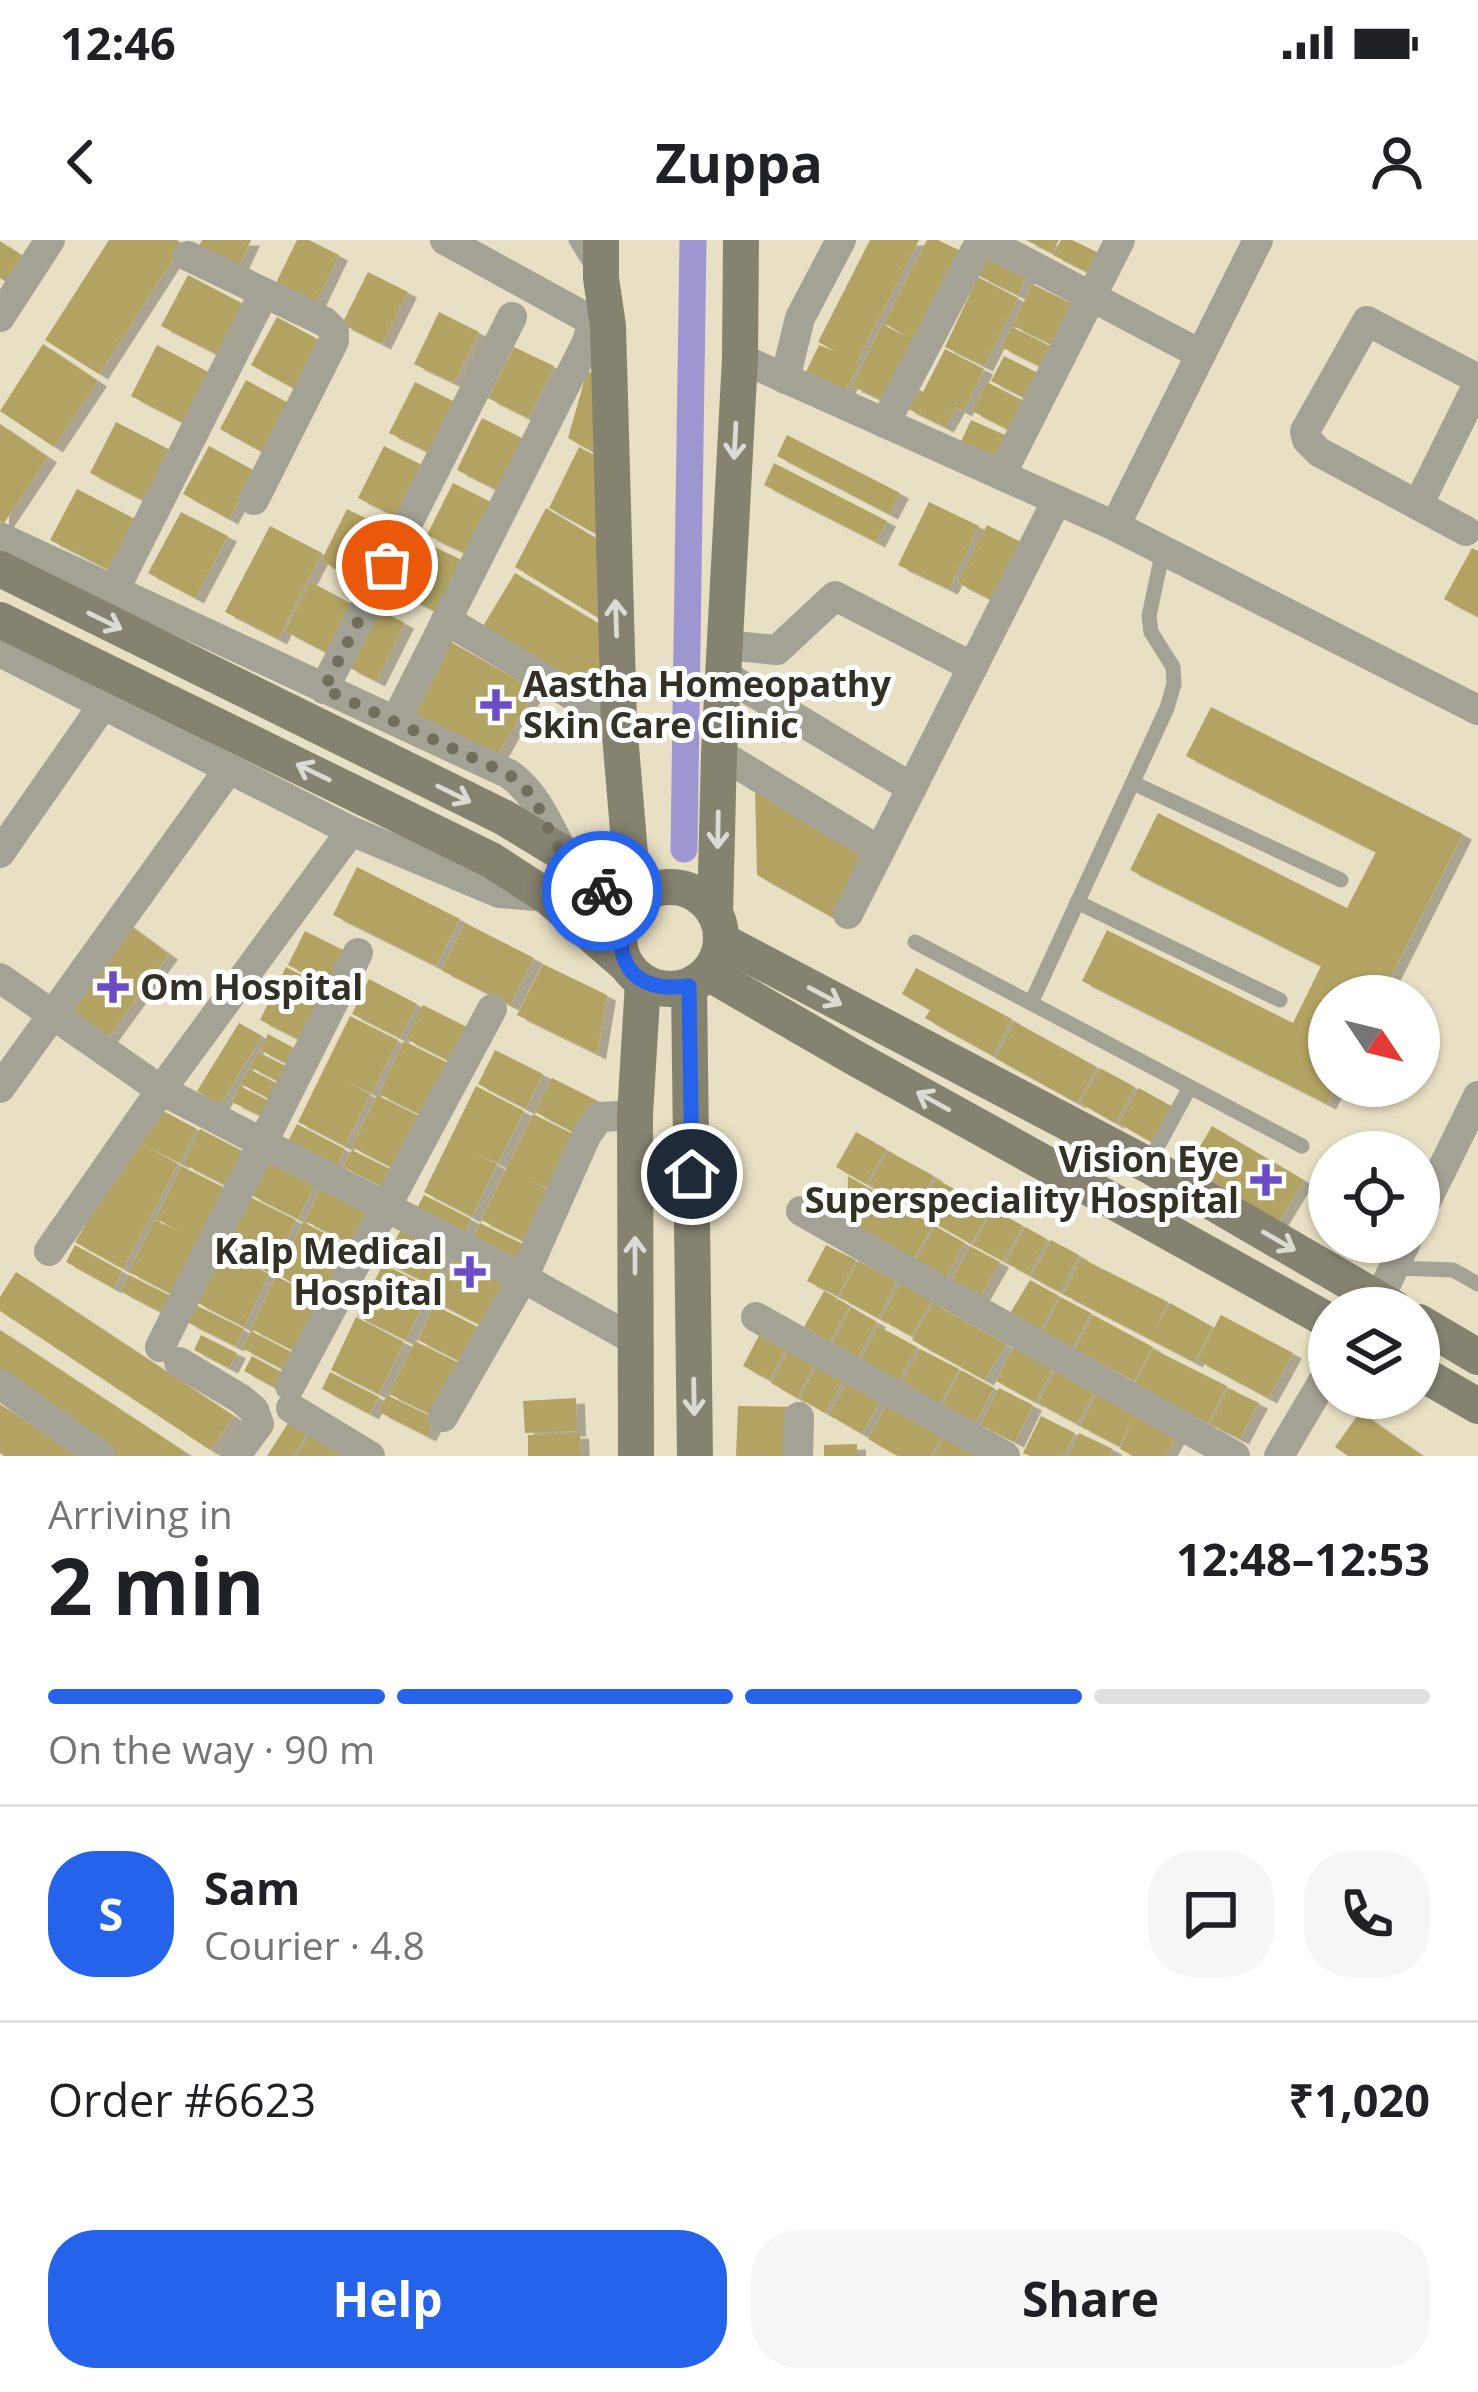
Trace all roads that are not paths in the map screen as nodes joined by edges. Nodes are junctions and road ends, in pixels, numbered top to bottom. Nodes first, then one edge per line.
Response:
1 (50, 240) edge
2 (445, 240) edge
3 (576, 240) edge
4 (601, 240) edge
5 (741, 240) edge
6 (841, 240) edge
7 (982, 240) edge
8 (1120, 240) edge
9 (1258, 240) edge
10 (188, 256) dead end
11 (601, 278) junction
12 (264, 293) junction
13 (1092, 297) junction
14 (0, 316) edge
15 (512, 317) dead end
16 (601, 324) junction
17 (1201, 354) junction
18 (740, 358) junction
19 (785, 379) junction
20 (1478, 381) edge
21 (885, 423) junction
22 (1001, 475) junction
23 (254, 500) dead end
24 (1057, 500) junction
25 (1418, 506) junction
26 (1114, 526) junction
27 (1466, 531) dead end
28 (0, 537) edge
29 (1163, 550) junction
30 (0, 569) edge
31 (114, 591) junction
32 (0, 620) edge
33 (446, 620) junction
34 (0, 652) edge
35 (724, 659) junction
36 (973, 667) junction
37 (324, 689) junction
38 (103, 705) junction
39 (1478, 710) edge
40 (396, 721) junction
41 (619, 723) junction
42 (719, 753) junction
43 (229, 769) junction
44 (1133, 782) junction
45 (912, 788) junction
46 (351, 831) junction
47 (880, 850) junction
48 (0, 853) edge
49 (564, 854) junction
50 (1341, 880) dead end
51 (548, 897) junction
52 (1077, 902) junction
53 (629, 908) junction
54 (848, 914) dead end
55 (915, 943) dead end
56 (358, 953) dead end
57 (708, 953) junction
58 (634, 973) junction
59 (0, 978) edge
60 (1280, 1000) dead end
61 (1030, 1004) junction
62 (492, 1009) dead end
63 (53, 1015) junction
64 (0, 1088) edge
65 (1190, 1088) junction
66 (161, 1090) junction
67 (1478, 1096) edge
68 (635, 1114) junction
69 (262, 1143) junction
70 (1302, 1146) dead end
71 (1148, 1165) junction
72 (1440, 1173) edge
73 (385, 1208) junction
74 (801, 1211) dead end
75 (49, 1251) dead end
76 (523, 1278) junction
77 (1393, 1279) edge
78 (1478, 1284) edge
79 (1308, 1309) edge
80 (756, 1318) dead end
81 (1440, 1334) edge
82 (636, 1341) junction
83 (1478, 1357) edge
84 (0, 1384) edge
85 (1440, 1384) edge
86 (1478, 1406) edge
87 (1308, 1407) edge
88 (799, 1417) dead end
89 (443, 1418) dead end
90 (101, 1456) edge
91 (235, 1456) edge
92 (370, 1456) edge
93 (636, 1456) edge
94 (695, 1456) edge
95 (798, 1456) edge
96 (1005, 1456) edge
97 (1235, 1456) edge
98 (1279, 1456) edge

1 - 14 street
2 - 16 street
3 - 11 lane
4 - 11 street
5 - 18 street
6 - 19 street
7 - 13 street
7 - 21 street
8 - 13 street
9 - 17 street
10 - 12 street
11 - 16 street
12 - 23 street
12 - 31 street
13 - 17 street
13 - 22 street
15 - 37 street
16 - 33 street
41 -> 16 street
17 - 26 street
18 - 19 street
18 -> 35 street
19 - 21 street
20 - 25 street
20 - 25 street
21 - 22 street
22 - 24 street
24 - 26 street
24 - 36 street
25 - 27 street
26 - 29 street
28 - 31 street
29 - 39 street
29 - 44 lane
30 -> 49 street
31 - 37 street
51 -> 32 street
33 - 40 street
33 - 41 street
34 - 38 street
35 - 36 street
35 - 42 street
35 - 45 street
36 - 45 street
37 - 40 street
38 - 43 street
38 - 48 street
40 - 49 street
41 - 53 street
42 - 47 street
42 -> 57 street
43 - 46 street
43 - 63 street
44 - 50 lane
44 - 52 lane
45 - 47 street
46 - 51 street
46 - 66 street
47 - 54 street
49 - 53 street
51 - 58 street
52 - 60 lane
52 - 61 lane
53 - 57 street
53 - 58 street
55 - 61 lane
56 - 69 street
57 - 58 street
57 -> 71 street
79 -> 57 street
57 -> 94 street
58 - 68 street
59 - 63 street
61 - 65 lane
62 - 73 street
63 - 64 street
63 - 66 street
65 - 70 lane
65 - 71 lane
66 - 69 street
66 - 75 street
67 - 72 street
68 - 76 street
82 -> 68 street
69 - 73 street
69 - 91 street
71 -> 77 street
73 - 76 street
73 - 92 street
74 - 97 street
76 - 82 street
76 - 89 street
77 - 78 lane
80 - 96 street
81 - 83 street
82 - 93 street
84 - 90 street
85 - 86 street
87 - 98 street
88 - 95 street

